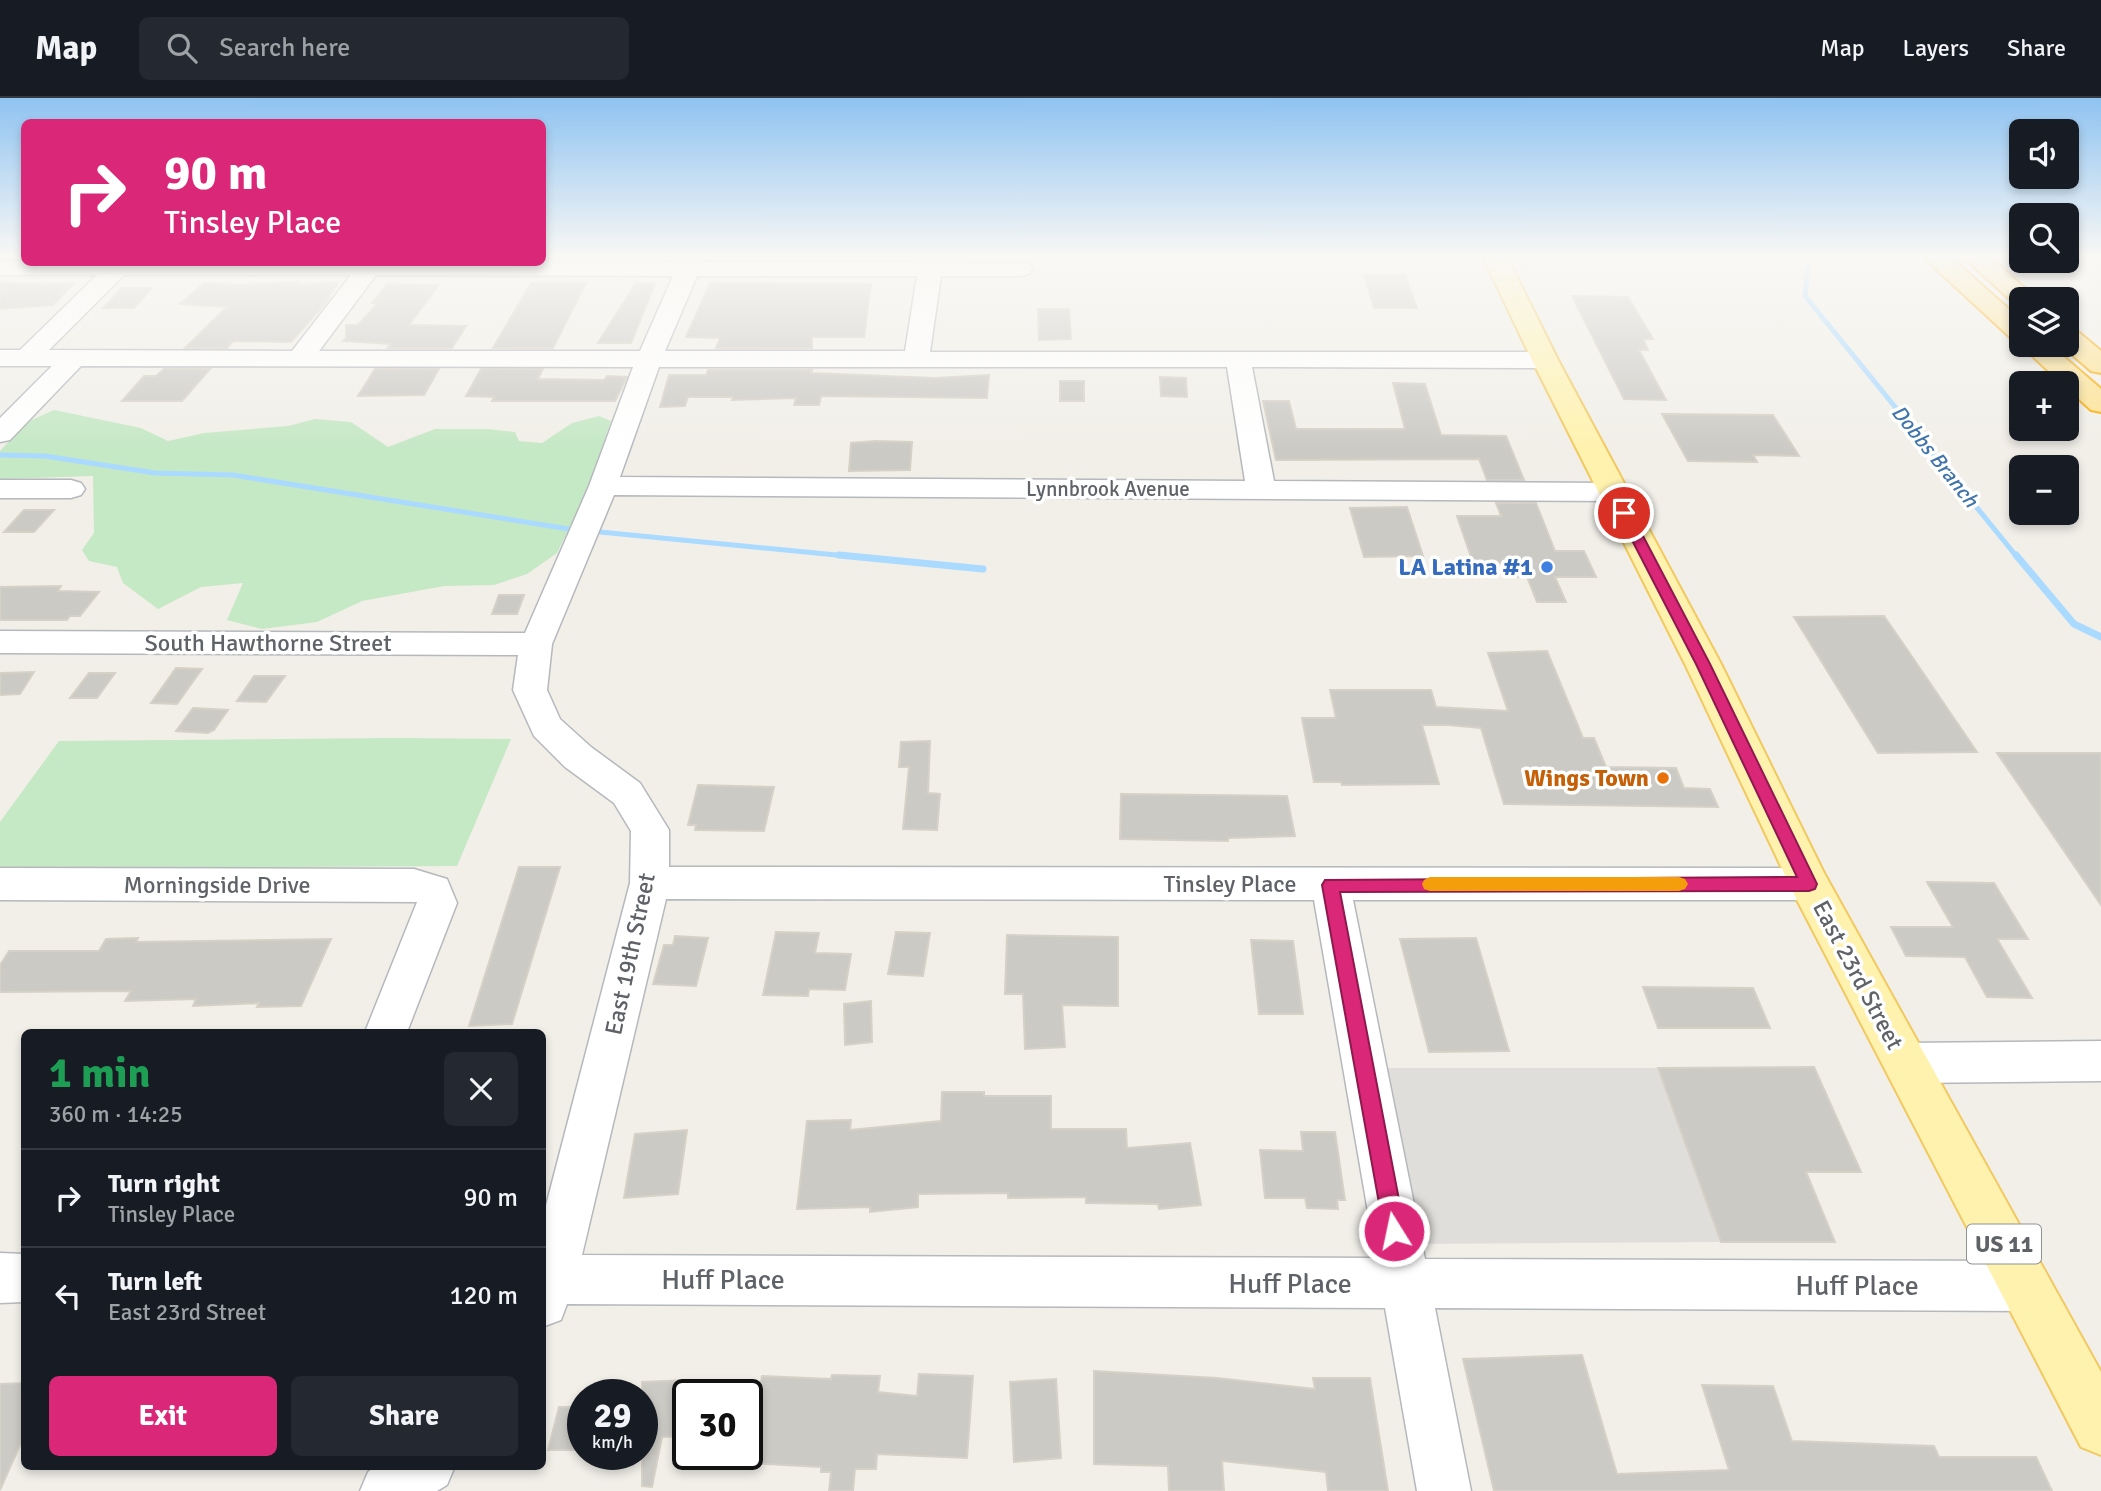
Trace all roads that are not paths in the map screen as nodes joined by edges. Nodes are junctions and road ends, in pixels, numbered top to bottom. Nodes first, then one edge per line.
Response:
1 (65, 320) edge
2 (329, 320) edge
3 (666, 320) edge
4 (922, 320) edge
5 (1526, 320) edge
6 (2079, 346) edge
7 (2048, 357) edge
8 (0, 358) edge
9 (27, 358) junction
10 (74, 358) junction
11 (300, 358) junction
12 (1238, 359) junction
13 (916, 360) junction
14 (1545, 360) junction
15 (648, 361) junction
16 (2101, 365) edge
17 (2101, 404) edge
18 (0, 434) edge
19 (603, 486) junction
20 (0, 489) edge
21 (71, 489) dead end
22 (1261, 490) junction
23 (1613, 492) junction
24 (0, 642) edge
25 (536, 644) junction
26 (650, 883) junction
27 (0, 884) edge
28 (1809, 884) junction
29 (1331, 885) junction
30 (387, 1029) edge
31 (2101, 1062) edge
32 (1905, 1063) junction
33 (0, 1278) edge
34 (21, 1278) edge
35 (1404, 1284) junction
36 (2027, 1286) junction
37 (547, 1291) edge
38 (2101, 1427) edge
39 (421, 1470) edge
40 (387, 1491) edge
41 (1444, 1491) edge

1 - 9 street
2 - 11 street
3 - 15 street, East 19th Street
4 - 13 street
5 - 14 main road, East 23rd Street / US 11
6 - 16 highway
7 - 17 highway
8 - 9 street
9 - 10 street
10 - 11 street
10 - 18 street
11 - 15 street
12 - 13 street
12 - 14 street
12 - 22 street
13 - 15 street
14 - 23 main road, East 23rd Street / US 11
15 - 19 street, East 19th Street
19 - 22 street, Lynnbrook Avenue
19 - 25 street, East 19th Street
20 - 21 street
22 - 23 street, Lynnbrook Avenue
23 - 28 main road, East 23rd Street / US 11
24 - 25 street, South Hawthorne Street
25 - 26 street, East 19th Street
26 - 29 street, Tinsley Place
26 - 37 street, East 19th Street
27 - 30 street, Morningside Drive
28 - 29 street, Tinsley Place
28 - 32 main road, East 23rd Street / US 11
29 - 35 street
31 - 32 street
32 - 36 main road, East 23rd Street / US 11
33 - 34 street
35 - 36 street, Huff Place
35 - 37 street, Huff Place
35 - 41 street
36 - 38 main road, East 23rd Street / US 11
39 - 40 street

